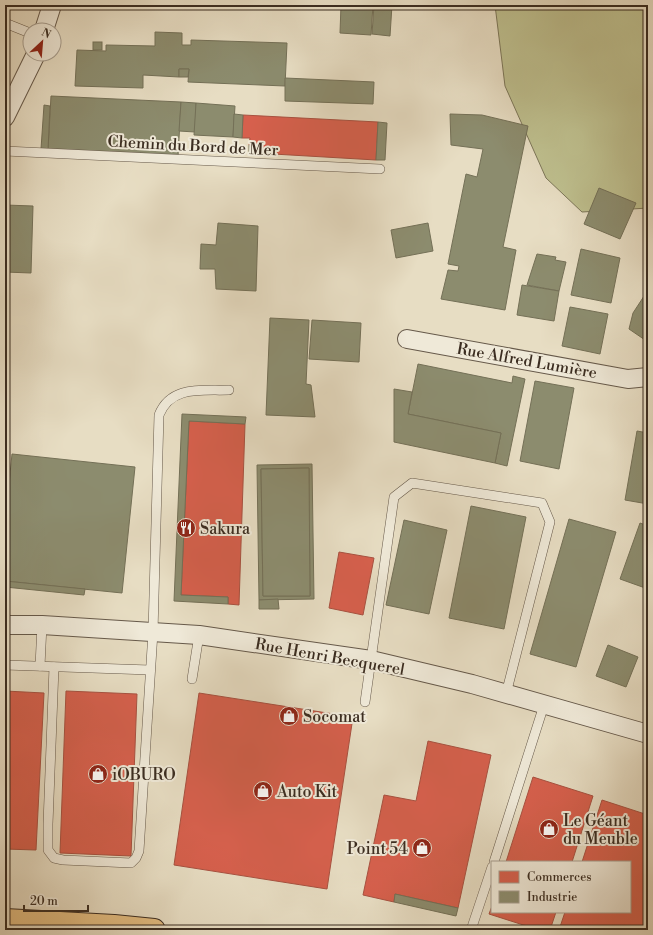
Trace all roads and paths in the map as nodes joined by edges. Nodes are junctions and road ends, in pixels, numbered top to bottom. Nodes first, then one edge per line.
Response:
1 (52, 5) edge
2 (47, 22) edge
3 (5, 23) edge
4 (22, 30) edge
5 (32, 62) edge
6 (5, 117) edge
7 (5, 150) edge
8 (380, 170) dead end
9 (407, 338) dead end
10 (648, 377) edge
11 (229, 390) dead end
12 (5, 625) edge
13 (42, 625) junction
14 (153, 632) junction
15 (199, 635) junction
16 (371, 660) junction
17 (5, 665) edge
18 (40, 666) junction
19 (54, 667) junction
20 (150, 670) junction
21 (192, 679) dead end
22 (506, 694) junction
23 (365, 702) dead end
24 (544, 705) junction
25 (648, 734) edge
26 (494, 861) edge
27 (491, 870) edge
28 (5, 920) edge
29 (472, 927) dead end
30 (154, 930) edge

1 - 2 street
3 - 4 lane
5 - 6 street
7 - 8 lane, Chemin du Bord de Mer
9 - 10 street, Rue Alfred Lumière
11 - 14 lane
12 - 13 street, Rue Henri Becquerel
13 - 14 street, Rue Henri Becquerel
13 - 18 lane
14 - 15 street, Rue Henri Becquerel
14 - 20 lane
15 - 16 street, Rue Henri Becquerel
15 - 21 lane
16 - 22 street, Rue Henri Becquerel
16 - 22 lane
16 - 23 lane
17 - 18 lane
18 - 19 lane
19 - 20 lane
19 - 20 lane
22 - 24 street, Rue Henri Becquerel
24 - 25 street, Rue Henri Becquerel
24 - 26 lane
27 - 29 lane
28 - 30 main road

